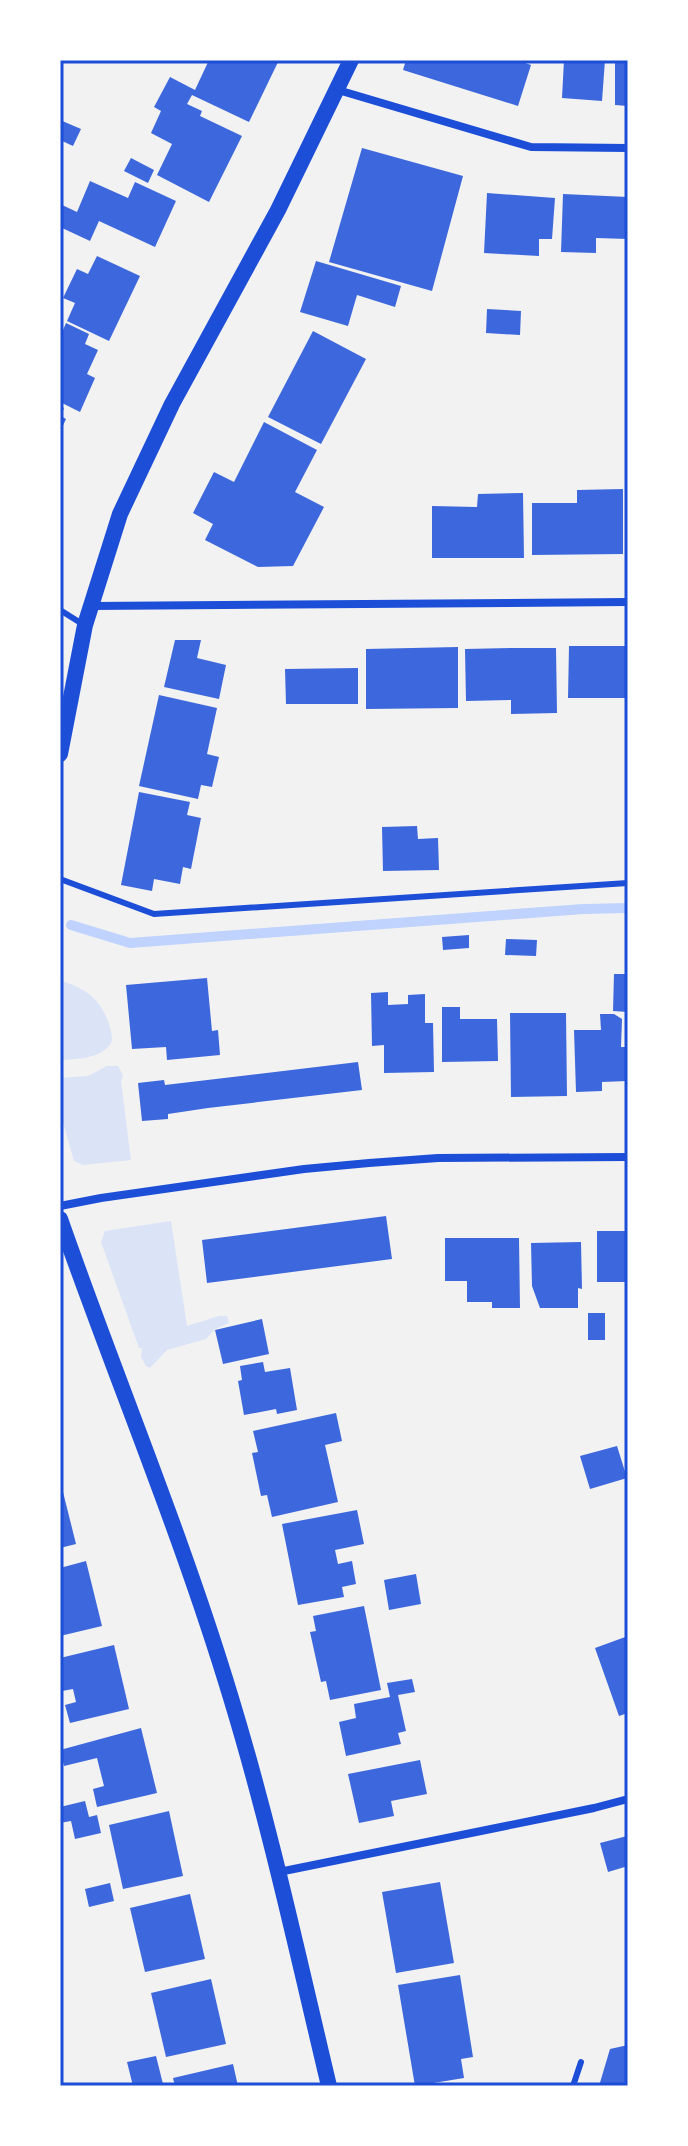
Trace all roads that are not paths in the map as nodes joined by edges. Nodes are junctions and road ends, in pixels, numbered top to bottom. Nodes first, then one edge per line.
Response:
1 (351, 60) edge
2 (338, 90) junction
3 (628, 148) edge
4 (628, 602) edge
5 (91, 606) junction
6 (60, 610) edge
7 (85, 625) junction
8 (60, 754) edge
9 (60, 879) edge
10 (628, 883) edge
11 (628, 1157) edge
12 (60, 1206) edge
13 (60, 1219) edge
14 (628, 1799) edge
15 (278, 1872) junction
16 (581, 2062) dead end
17 (329, 2086) edge
18 (573, 2086) edge

1 - 2 main road
2 - 3 street
2 - 5 main road
4 - 5 street
5 - 7 main road
6 - 7 lane
7 - 8 main road
9 - 10 lane
11 - 12 street
13 - 15 main road
14 - 15 street
15 - 17 main road
16 - 18 lane

